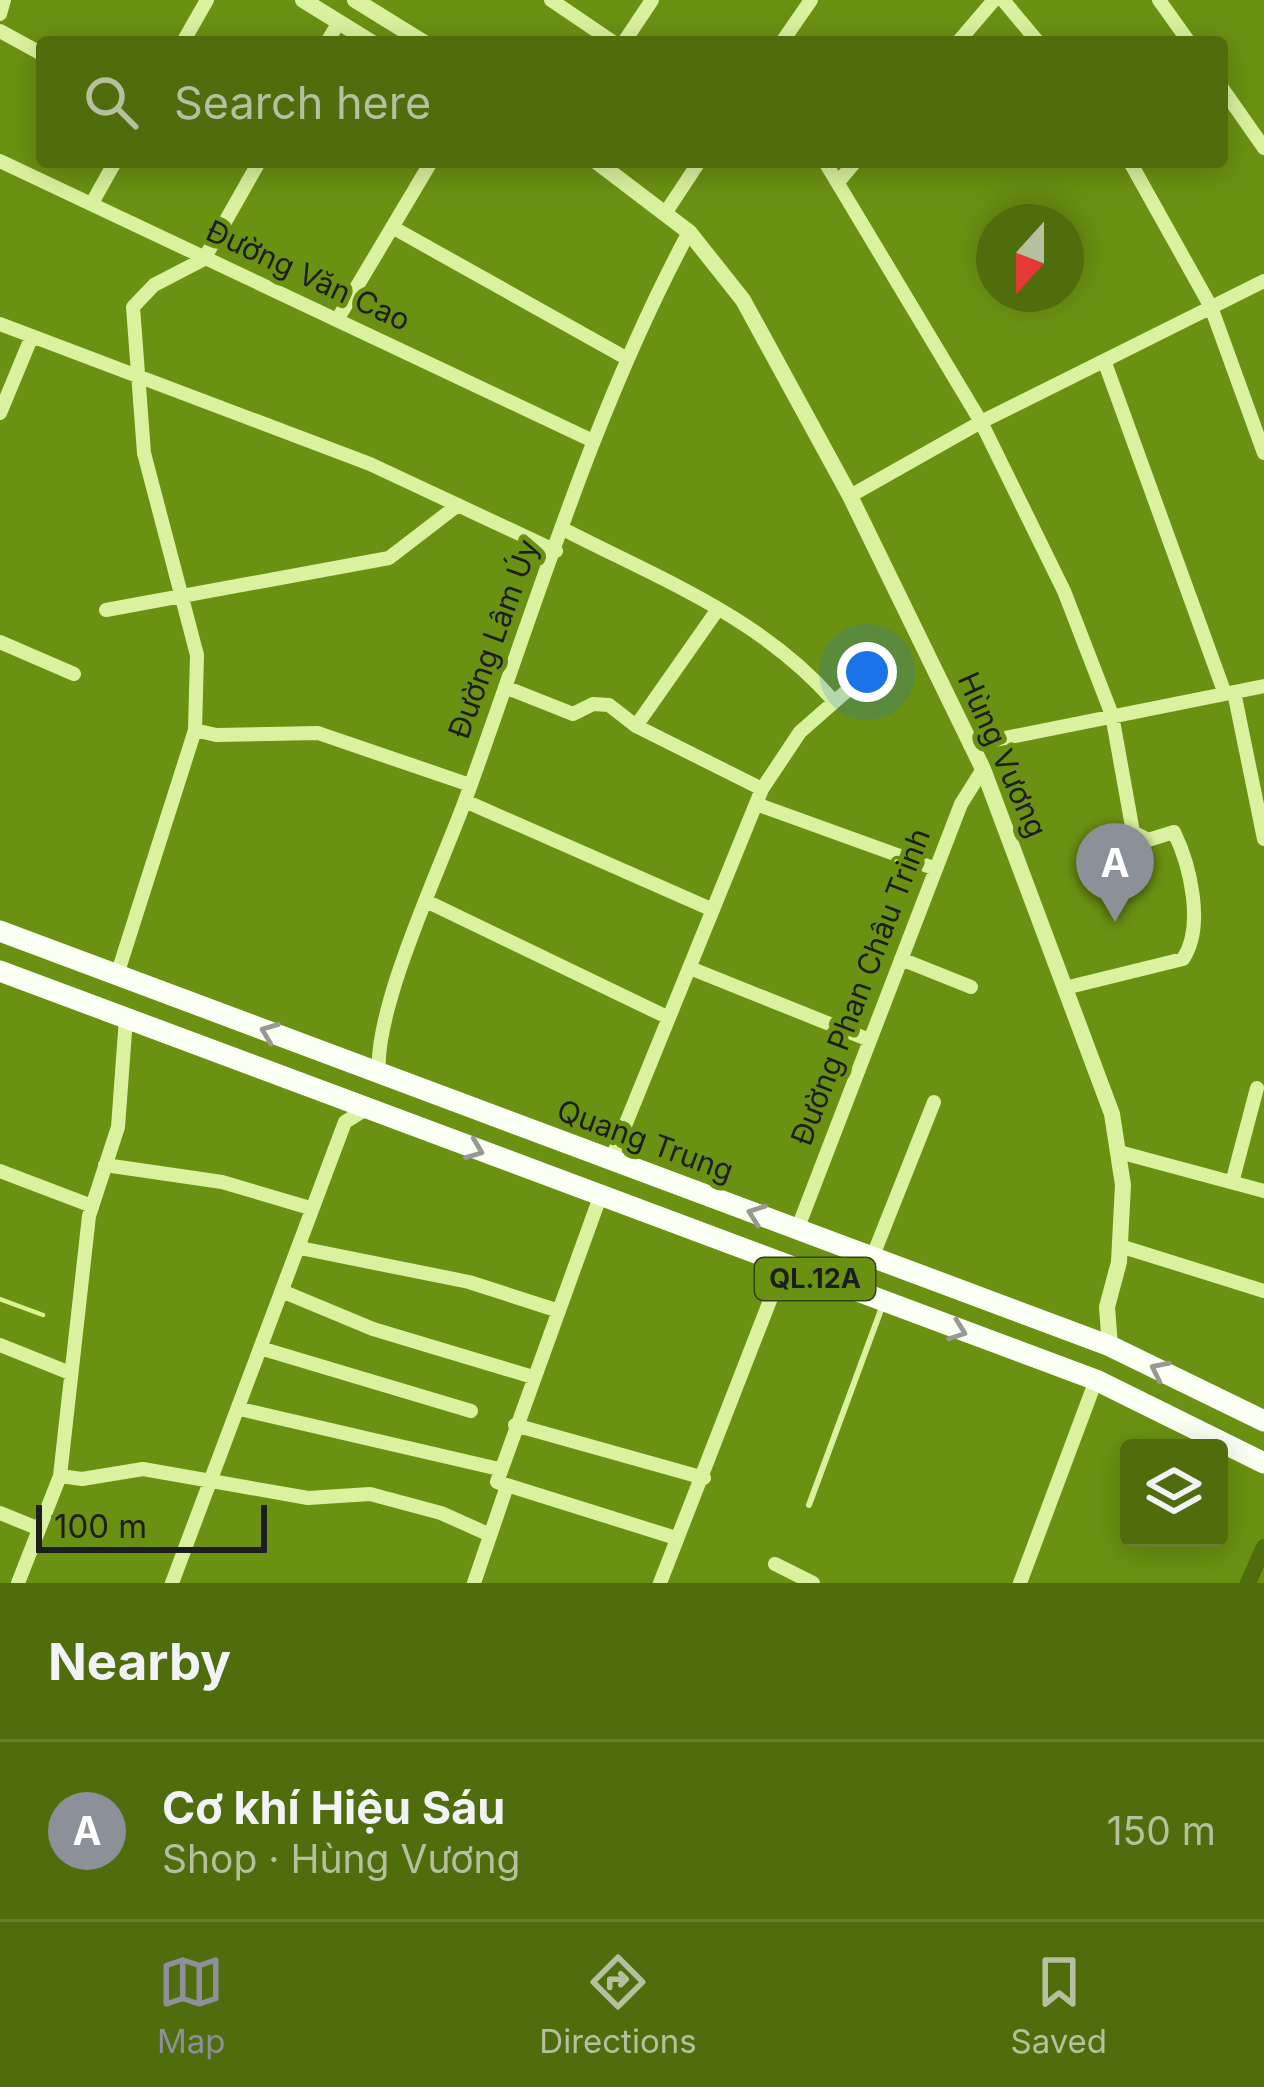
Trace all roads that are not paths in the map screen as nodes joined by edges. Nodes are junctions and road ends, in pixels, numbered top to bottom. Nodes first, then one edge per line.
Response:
1 (4, 0) edge
2 (206, 0) edge
3 (303, 0) edge
4 (551, 0) edge
5 (652, 0) edge
6 (811, 0) edge
7 (998, 0) edge
8 (1159, 0) edge
9 (364, 2) edge
10 (0, 14) edge
11 (339, 22) junction
12 (0, 32) edge
13 (186, 36) edge
14 (331, 36) edge
15 (361, 36) edge
16 (414, 36) edge
17 (604, 36) edge
18 (628, 36) edge
19 (786, 36) edge
20 (964, 36) edge
21 (1032, 36) edge
22 (1185, 36) edge
23 (36, 52) edge
24 (1228, 97) edge
25 (1264, 148) edge
26 (0, 161) edge
27 (112, 168) edge
28 (256, 168) edge
29 (427, 168) edge
30 (605, 168) edge
31 (695, 168) edge
32 (829, 168) edge
33 (850, 168) edge
34 (1133, 168) edge
35 (839, 181) junction
36 (92, 202) junction
37 (666, 212) junction
38 (392, 227) junction
39 (689, 232) junction
40 (204, 260) junction
41 (1264, 281) edge
42 (1210, 307) junction
43 (337, 320) junction
44 (0, 324) edge
45 (32, 336) junction
46 (626, 358) junction
47 (1105, 363) junction
48 (136, 376) junction
49 (0, 413) edge
50 (981, 422) junction
51 (593, 441) junction
52 (1264, 453) edge
53 (850, 496) junction
54 (458, 505) junction
55 (563, 529) junction
56 (556, 550) junction
57 (185, 599) junction
58 (718, 609) junction
59 (106, 610) dead end
60 (0, 642) edge
61 (74, 674) dead end
62 (866, 674) dead end
63 (1264, 686) edge
64 (505, 687) junction
65 (1230, 693) junction
66 (832, 699) junction
67 (1112, 716) junction
68 (637, 726) junction
69 (195, 730) junction
70 (970, 745) junction
71 (983, 769) junction
72 (468, 793) junction
73 (759, 796) junction
74 (1264, 838) edge
75 (936, 869) junction
76 (426, 901) junction
77 (713, 910) junction
78 (0, 931) edge
79 (901, 959) junction
80 (690, 968) junction
81 (0, 971) edge
82 (117, 975) junction
83 (970, 987) dead end
84 (1069, 987) junction
85 (668, 1017) junction
86 (126, 1018) junction
87 (867, 1039) junction
88 (379, 1074) junction
89 (1257, 1088) dead end
90 (934, 1102) dead end
91 (366, 1108) junction
92 (1119, 1152) junction
93 (611, 1160) junction
94 (106, 1165) junction
95 (0, 1172) edge
96 (1233, 1179) junction
97 (1264, 1191) edge
98 (600, 1198) junction
99 (92, 1207) junction
100 (310, 1208) junction
101 (797, 1229) junction
102 (1120, 1246) junction
103 (300, 1248) junction
104 (872, 1258) junction
105 (783, 1267) junction
106 (1264, 1291) edge
107 (284, 1292) junction
108 (884, 1304) junction
109 (559, 1311) junction
110 (0, 1345) edge
111 (1109, 1346) junction
112 (260, 1348) junction
113 (70, 1373) junction
114 (533, 1377) junction
115 (1096, 1380) junction
116 (239, 1409) junction
117 (471, 1411) dead end
118 (1264, 1421) edge
119 (515, 1425) junction
120 (1262, 1461) edge
121 (499, 1469) junction
122 (60, 1476) junction
123 (704, 1478) junction
124 (213, 1480) junction
125 (507, 1486) junction
126 (808, 1505) dead end
127 (0, 1513) edge
128 (37, 1528) junction
129 (488, 1534) junction
130 (676, 1538) junction
131 (775, 1564) dead end
132 (18, 1583) edge
133 (172, 1583) edge
134 (473, 1583) edge
135 (660, 1583) edge
136 (812, 1583) edge
137 (1020, 1583) edge

1 - 10 street
2 - 13 street
3 - 11 street
4 - 17 street
5 - 18 street
6 - 19 street
7 - 20 street
7 - 21 street
8 - 22 street
9 - 11 street
9 - 16 street
11 - 14 street
11 - 15 street
12 - 23 street
24 - 25 street
26 - 36 street, Đường Văn Cao
27 - 36 street
28 - 40 street
29 - 38 street
30 - 37 street, Hùng Vương
31 - 37 street
32 - 35 street
33 - 35 street
34 - 42 street
35 - 50 street
36 - 40 street, Đường Văn Cao
37 - 39 street, Hùng Vương
38 - 43 street
38 - 46 street
39 - 46 street, Đường Lâm Úy
39 - 53 street, Hùng Vương
40 - 43 street, Đường Văn Cao
40 - 48 street
41 - 42 street
42 - 47 street
42 - 52 street
43 - 51 street, Đường Văn Cao
44 - 45 street
45 - 48 street
45 - 49 street
46 - 51 street, Đường Lâm Úy
47 - 50 street
47 - 65 street
48 - 54 street
48 - 57 street
50 - 53 street
50 - 67 street
51 - 55 street, Đường Lâm Úy
53 - 70 street, Hùng Vương
54 - 56 street
54 - 57 street
55 - 56 street, Đường Lâm Úy
55 - 58 street
56 - 64 street, Đường Lâm Úy
57 - 59 street
57 - 69 street
58 - 66 street
58 - 68 street
60 - 61 street
62 - 66 street
63 - 65 street
64 - 68 street
64 - 72 street, Đường Lâm Úy
65 - 67 street
65 - 74 street
66 - 73 street
67 - 70 street
67 - 84 street
68 - 73 street
69 - 72 street
69 - 82 street
70 - 71 street, Hùng Vương
71 - 75 street, Đường Phan Châu Trinh
71 - 84 street, Hùng Vương
72 - 76 street, Đường Lâm Úy
72 - 77 street
73 - 75 street
73 - 77 street
75 - 79 street, Đường Phan Châu Trinh
76 - 85 street
76 - 88 street, Đường Lâm Úy
77 - 80 street
78 - 82 highway, Quang Trung / QL.12A
79 - 83 street
79 - 87 street, Đường Phan Châu Trinh
80 - 85 street
80 - 87 street
81 - 86 highway, QL.12A
88 -> 82 highway, Quang Trung / QL.12A
84 - 92 street, Hùng Vương
85 - 93 street
86 - 91 highway, QL.12A
86 - 94 street
87 - 101 street, Đường Phan Châu Trinh
88 - 91 highway
88 - 93 highway, Quang Trung / QL.12A
89 - 96 street
90 - 104 street
91 -> 98 highway, QL.12A
91 - 100 street
92 - 96 street
92 - 102 street, Hùng Vương
101 -> 93 highway, Quang Trung / QL.12A
94 - 99 street
94 - 100 street
95 - 99 street
96 - 97 street
98 - 105 highway, QL.12A
98 - 109 street
99 - 113 street
100 - 103 street
101 - 104 highway, Quang Trung / QL.12A
101 - 105 highway
102 - 106 street
102 - 111 street, Hùng Vương
103 - 107 street
103 - 109 street
104 - 111 highway, Quang Trung / QL.12A
105 - 108 highway, QL.12A
105 - 123 street
107 - 112 street
107 - 114 street
108 -> 115 highway, QL.12A
108 - 126 lane
109 - 114 street
110 - 113 street
111 - 115 highway
118 -> 111 highway, Quang Trung / QL.12A
112 - 116 street
112 - 117 street
113 - 122 street
114 - 119 street
115 - 120 highway, QL.12A
115 - 137 street
116 - 121 street
116 - 124 street
119 - 121 street
119 - 123 street
121 - 125 street
122 - 124 street
122 - 128 street
123 - 130 street
124 - 129 street
124 - 133 street
125 - 129 street
125 - 130 street
127 - 128 street
128 - 132 street
129 - 134 street
130 - 135 street
131 - 136 street

